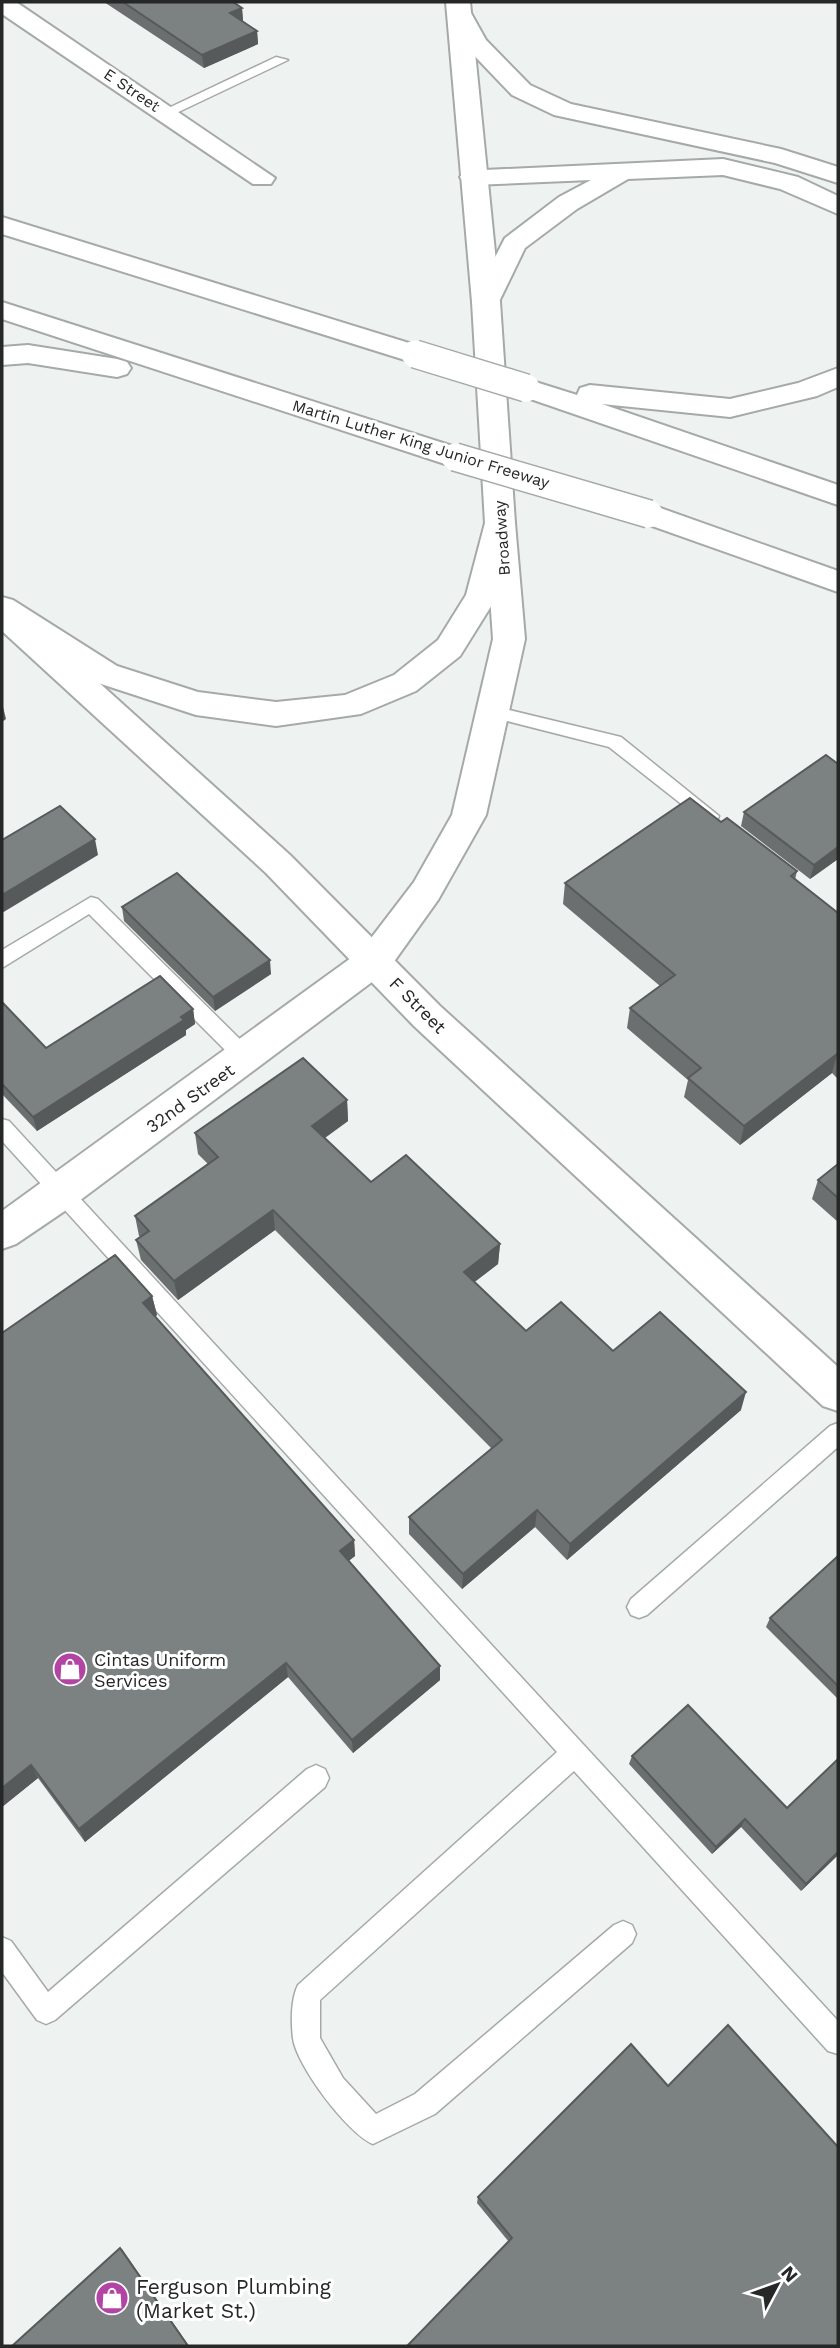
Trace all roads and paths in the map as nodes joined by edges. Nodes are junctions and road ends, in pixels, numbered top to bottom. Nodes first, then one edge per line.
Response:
1 (2, 3) edge
2 (458, 6) edge
3 (281, 60) dead end
4 (165, 113) junction
5 (781, 157) junction
6 (472, 166) junction
7 (627, 172) junction
8 (838, 175) edge
9 (261, 178) dead end
10 (838, 206) edge
11 (2, 225) edge
12 (486, 302) junction
13 (2, 310) edge
14 (2, 356) edge
15 (838, 377) edge
16 (526, 388) junction
17 (455, 457) junction
18 (838, 495) edge
19 (500, 523) junction
20 (838, 582) edge
21 (2, 610) edge
22 (493, 712) junction
23 (721, 824) edge
24 (2, 960) edge
25 (375, 960) junction
26 (245, 1057) junction
27 (2, 1127) edge
28 (61, 1192) junction
29 (2, 1232) edge
30 (838, 1393) edge
31 (838, 1433) edge
32 (639, 1607) dead end
33 (575, 1753) junction
34 (316, 1777) dead end
35 (623, 1934) dead end
36 (2, 1950) edge
37 (838, 2041) edge

1 - 4 main road, E Street
2 - 5 main road
2 - 6 main road, Broadway
3 - 4 lane
4 - 9 main road, E Street
5 - 6 main road
5 - 8 main road
6 - 7 main road
6 - 12 main road, Broadway
7 - 10 main road
7 - 12 main road
11 - 16 main road, bridge
12 - 19 main road, Broadway
13 - 17 main road, Martin Luther King Junior Freeway
14 - 17 main road
15 - 16 main road
16 - 18 main road
17 - 20 main road, Martin Luther King Junior Freeway, bridge
19 - 21 main road
19 - 22 main road, Broadway
21 - 25 main road, F Street
22 - 23 lane
22 - 25 main road, Broadway
24 - 26 lane
25 - 26 main road, 32nd Street
25 - 30 main road, F Street
26 - 28 main road, 32nd Street
27 - 28 lane
28 - 29 main road, 32nd Street
28 - 33 lane
31 - 32 lane
33 - 35 lane
33 - 37 lane
34 - 36 lane

